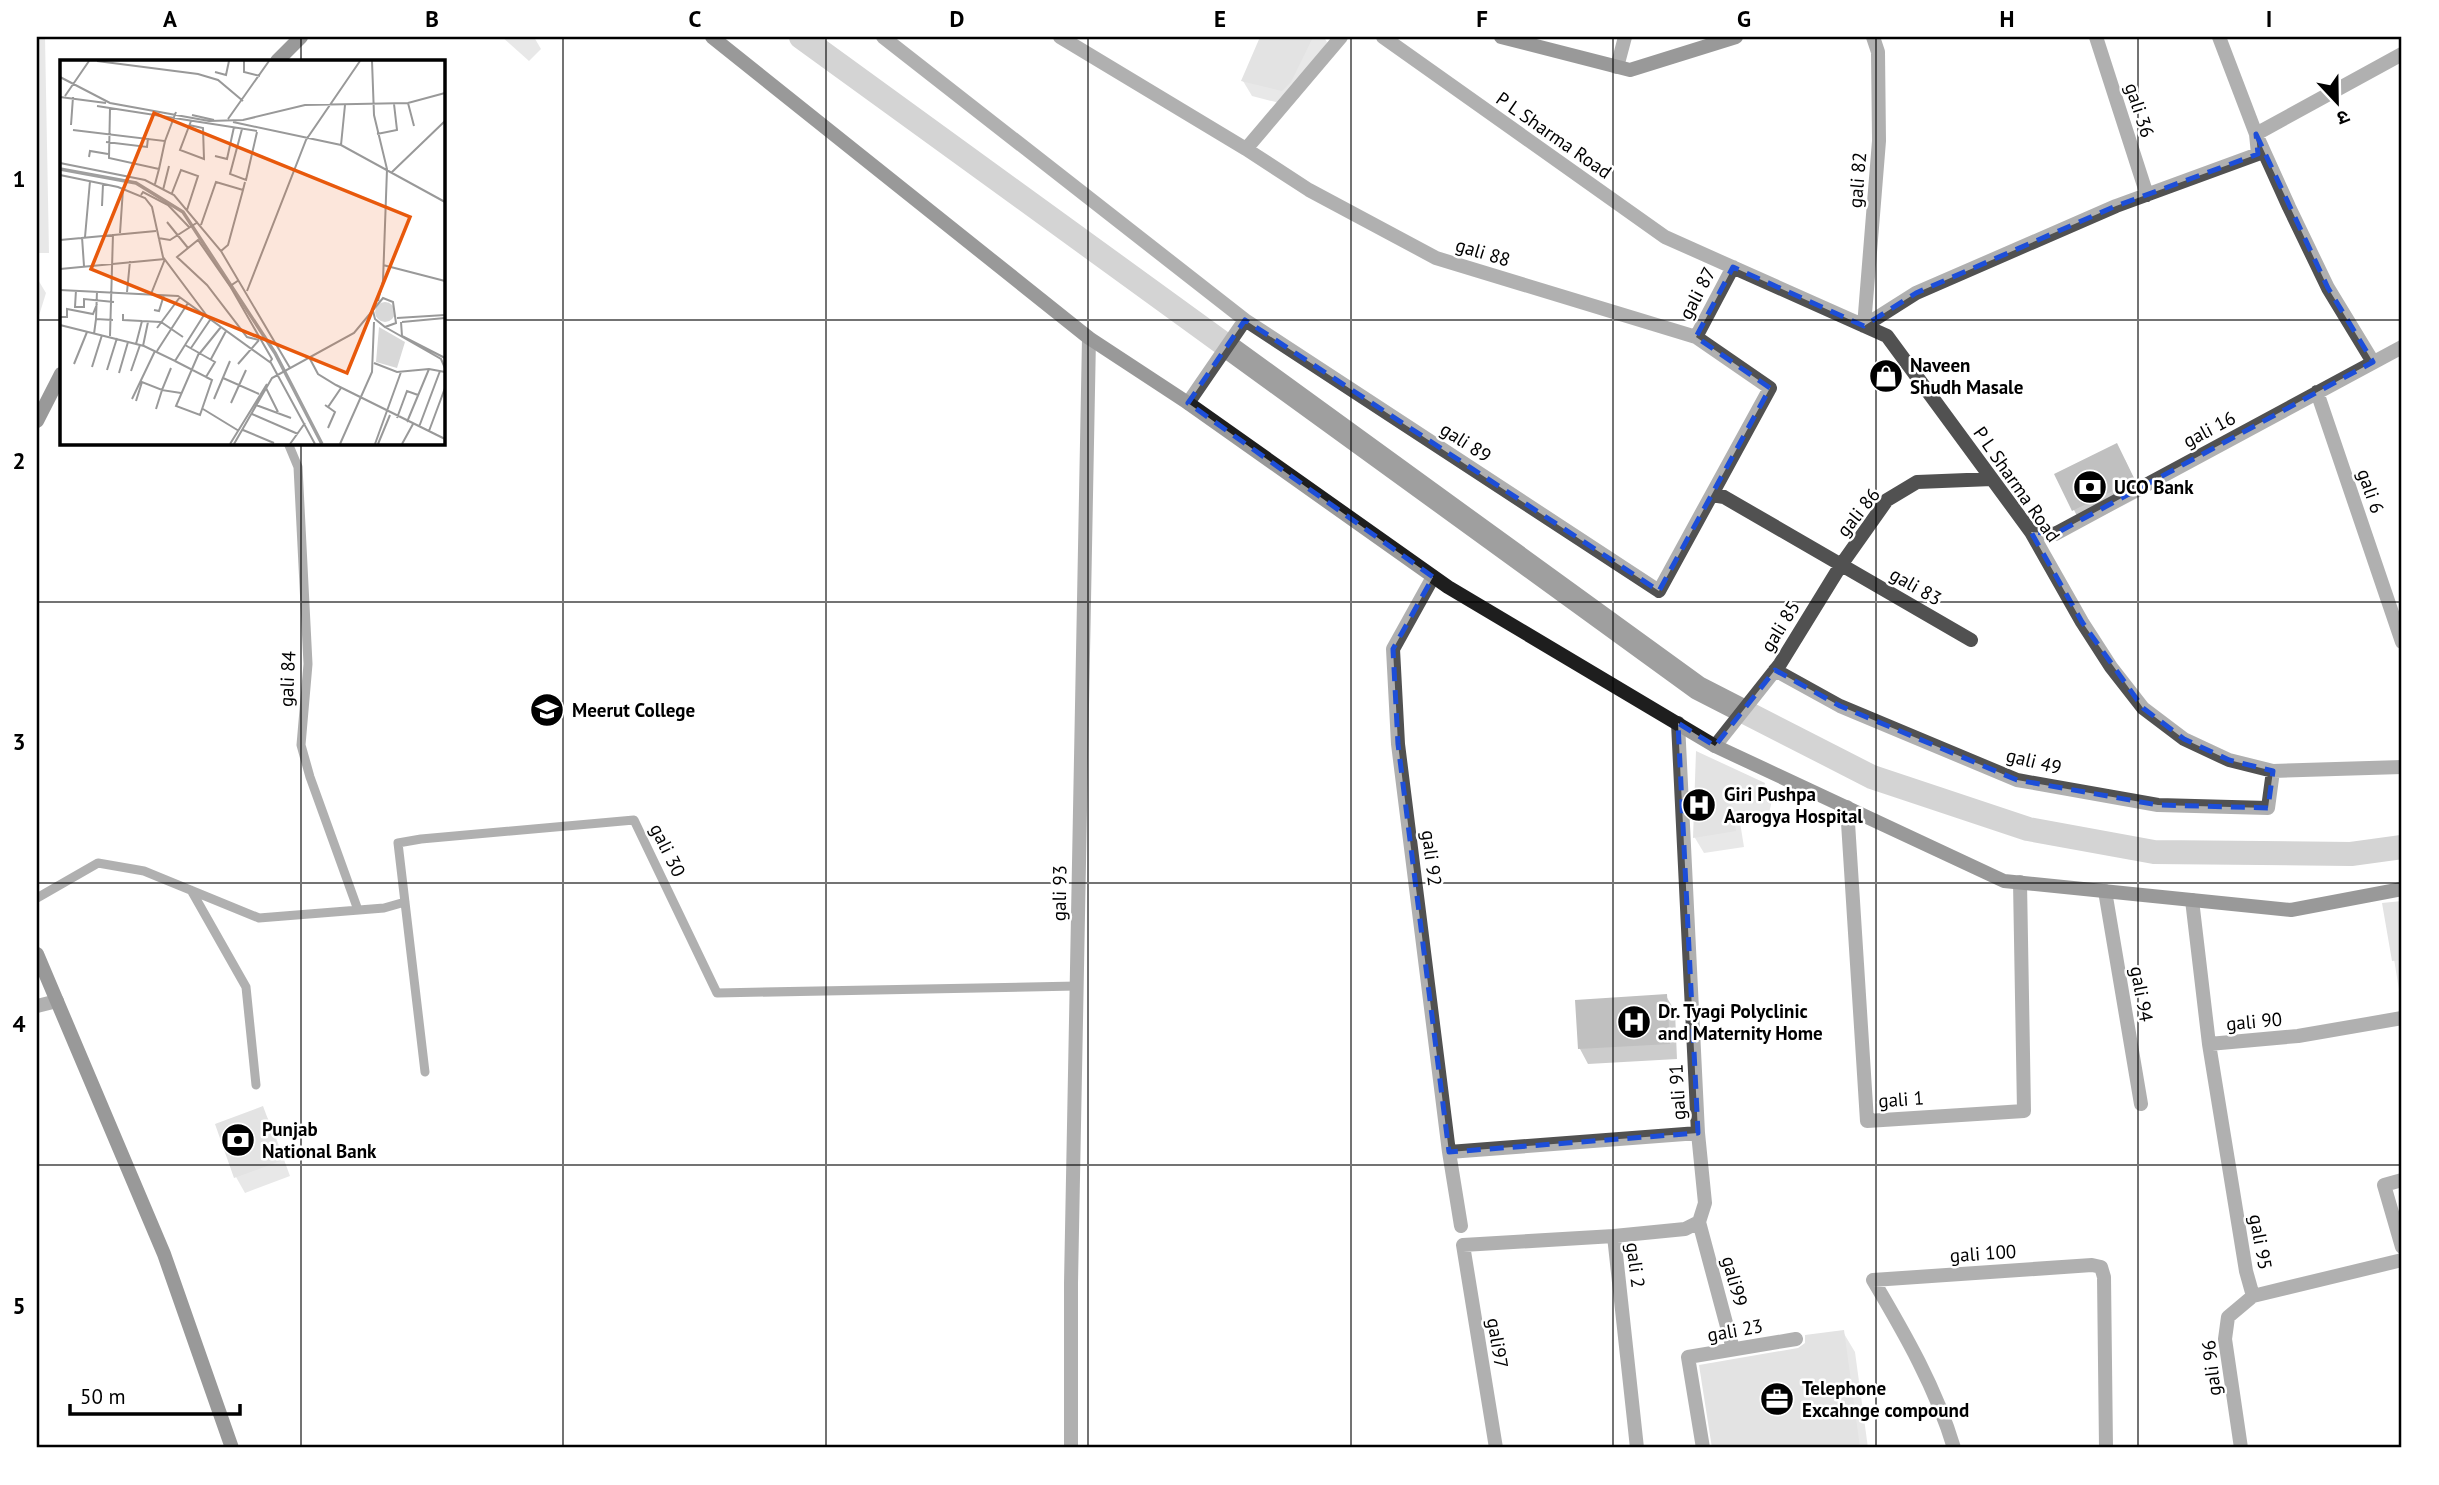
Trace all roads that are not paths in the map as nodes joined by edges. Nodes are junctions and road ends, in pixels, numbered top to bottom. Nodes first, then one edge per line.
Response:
1 (301, 37) edge
2 (712, 37) edge
3 (883, 37) edge
4 (1060, 37) edge
5 (1341, 37) edge
6 (1383, 37) edge
7 (1501, 37) edge
8 (1625, 37) edge
9 (1736, 37) edge
10 (1873, 37) edge
11 (2096, 37) edge
12 (2219, 37) edge
13 (1530, 40) edge
14 (2402, 54) edge
15 (278, 60) edge
16 (1618, 67) junction
17 (2256, 134) junction
18 (1246, 149) junction
19 (2147, 195) junction
20 (1733, 267) junction
21 (1245, 320) junction
22 (1864, 326) junction
23 (1696, 337) junction
24 (1089, 338) junction
25 (2402, 347) edge
26 (2373, 362) junction
27 (60, 376) edge
28 (2317, 392) junction
29 (1188, 403) junction
30 (37, 421) edge
31 (288, 444) edge
32 (1992, 479) junction
33 (1712, 495) junction
34 (2031, 532) junction
35 (1841, 565) junction
36 (1433, 577) junction
37 (1971, 640) dead end
38 (2402, 642) edge
39 (1775, 670) junction
40 (1678, 723) junction
41 (1718, 743) junction
42 (2402, 767) edge
43 (2273, 771) junction
44 (1847, 807) junction
45 (2020, 882) junction
46 (2402, 889) edge
47 (191, 890) junction
48 (2105, 891) junction
49 (37, 898) edge
50 (2192, 900) junction
51 (405, 902) junction
52 (358, 910) junction
53 (37, 954) edge
54 (1077, 986) junction
55 (57, 1002) junction
56 (37, 1006) edge
57 (2402, 1018) edge
58 (2209, 1044) junction
59 (425, 1072) dead end
60 (256, 1085) dead end
61 (2141, 1104) dead end
62 (1698, 1133) junction
63 (1449, 1153) junction
64 (2402, 1180) edge
65 (1699, 1222) junction
66 (1461, 1226) dead end
67 (1614, 1236) junction
68 (1463, 1245) joint
69 (2402, 1247) edge
70 (2402, 1260) edge
71 (2253, 1296) junction
72 (1796, 1339) dead end
73 (1733, 1349) junction
74 (232, 1448) edge
75 (1072, 1448) edge
76 (1496, 1448) edge
77 (1637, 1448) edge
78 (1703, 1448) edge
79 (1954, 1448) edge
80 (2106, 1448) edge
81 (2241, 1448) edge

1 - 15 street
2 - 24 street
3 - 21 street
4 - 18 street, gali 88
5 - 18 street
6 - 20 street, P L Sharma Road
7 - 13 street
8 - 16 street
9 - 16 street
10 - 22 street, gali 82
11 - 19 street, gali 36
12 - 17 street
13 - 16 street
14 - 17 street
17 - 19 street
17 - 26 street
18 - 23 street, gali 88
19 - 22 street
20 - 22 street, P L Sharma Road
20 - 23 street, gali 87
21 - 29 street
21 - 33 street, gali 89
22 - 32 street, P L Sharma Road
23 - 33 street, gali 88
24 - 29 street
24 - 54 street, gali 93
25 - 26 street, gali 16
26 - 28 street, gali 16
27 - 30 street
28 - 34 street, gali 16
28 - 38 street, gali 6
29 - 36 street
31 - 52 lane, gali 84
32 - 34 street, P L Sharma Road
32 - 35 street, gali 86
33 - 35 street, gali 83
34 - 43 street, P L Sharma Road
35 - 37 street, gali 83
35 - 39 street, gali 85
36 - 40 street
36 - 63 street, gali 92
39 - 41 street, gali 85
39 - 43 street, gali 49
40 - 41 street
40 - 62 street, gali 91
41 - 44 street
42 - 43 street, P L Sharma Road
44 - 45 street
44 - 45 street, gali 1
45 - 48 street
46 - 50 street
47 - 49 lane
47 - 52 lane
47 - 60 lane
48 - 50 street
48 - 61 street, gali 94
50 - 58 street, gali 90
51 - 52 lane
51 - 54 lane, gali 30
51 - 59 lane, gali 30
53 - 55 street
54 - 75 street, gali 93
55 - 56 street
55 - 74 street
57 - 58 street, gali 90
58 - 71 street, gali 95
62 - 63 street, gali 91
62 - 65 street
63 - 66 street
64 - 69 street
65 - 67 street
65 - 73 street, gali99
67 - 68 street, gali 2
67 - 77 street, gali 2
68 - 76 street, gali97
70 - 71 street, gali 95
71 - 81 street, gali 96
72 - 73 street, gali 23
73 - 78 street, gali 23
79 - 80 street, gali 100

